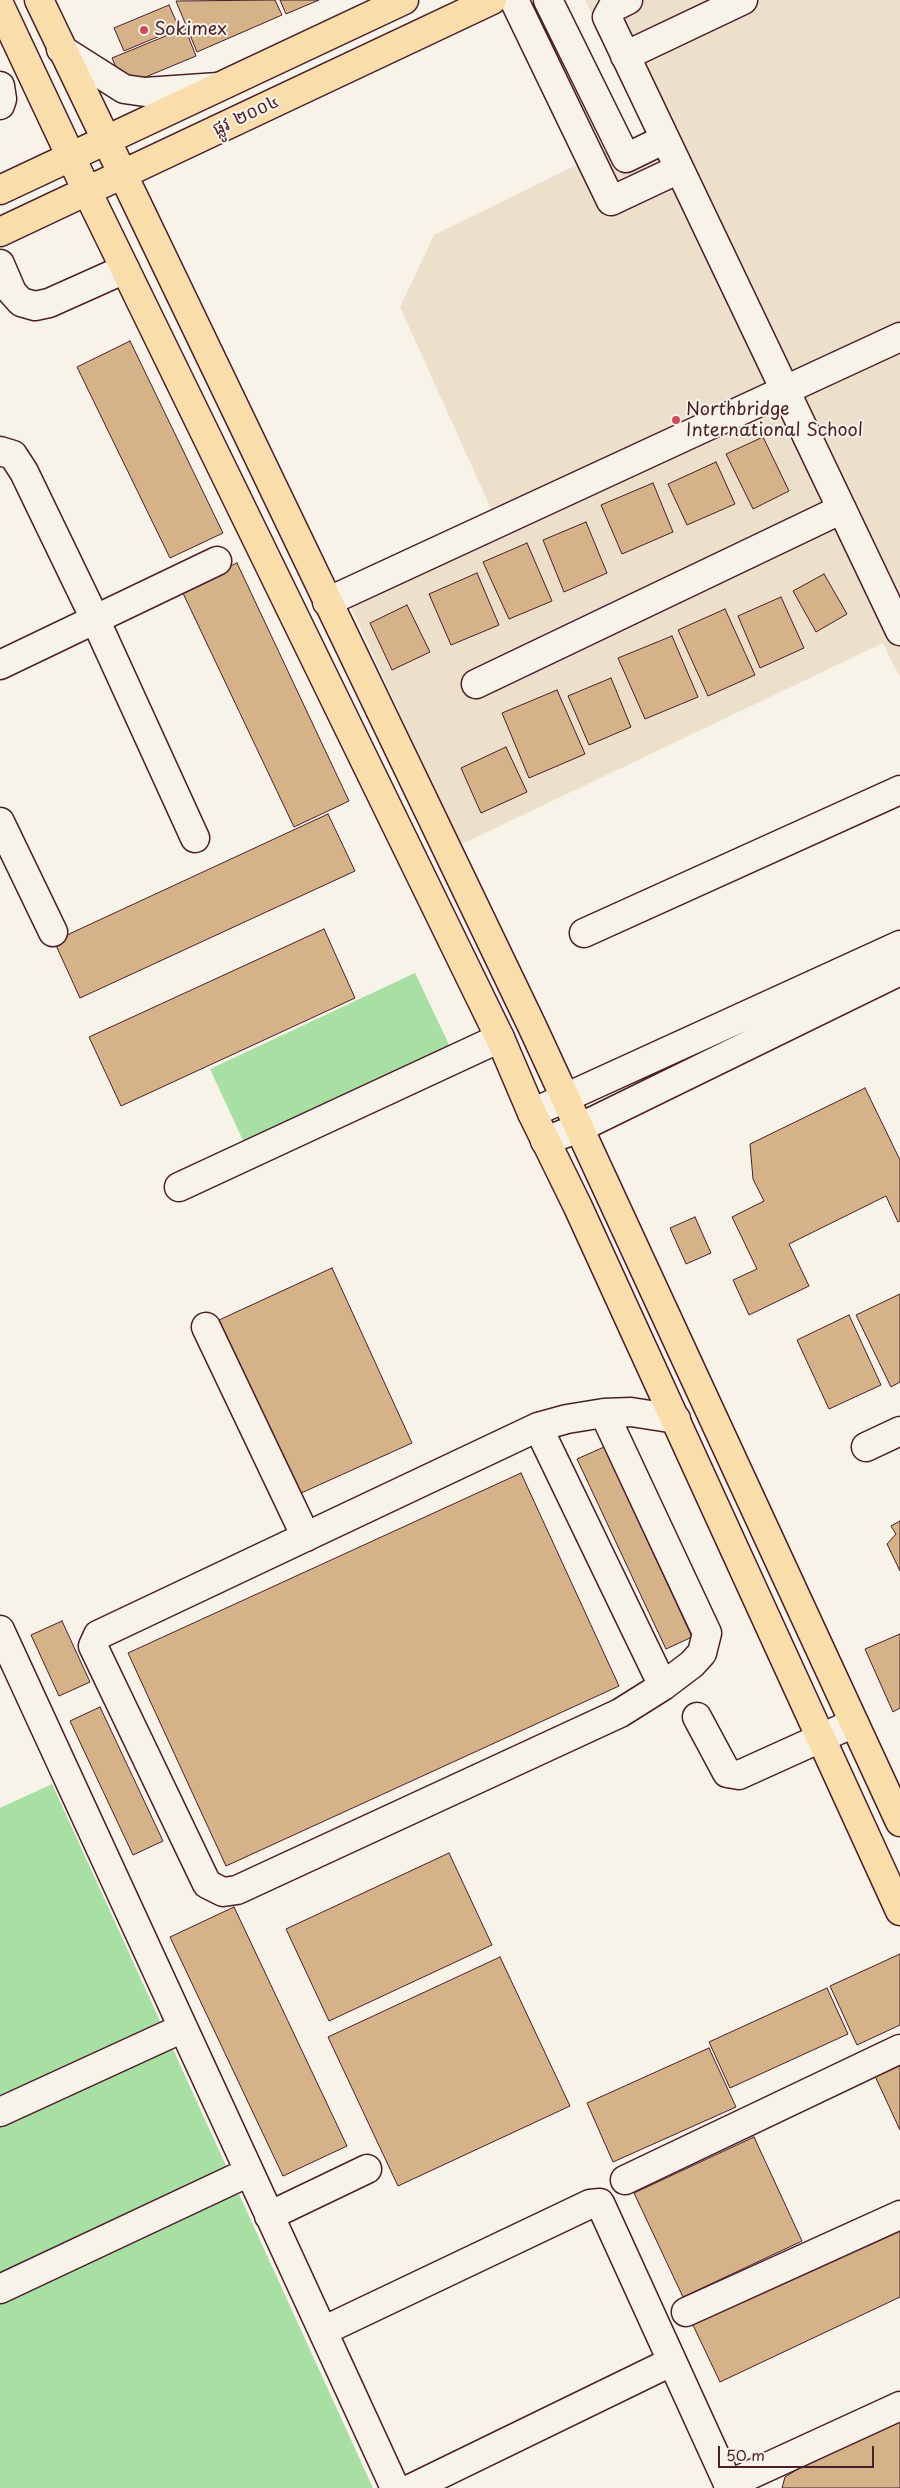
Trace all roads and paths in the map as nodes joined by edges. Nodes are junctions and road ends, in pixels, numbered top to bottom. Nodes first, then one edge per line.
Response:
1 (39, 0) edge
2 (404, 0) edge
3 (492, 0) edge
4 (514, 0) edge
5 (548, 0) edge
6 (628, 0) edge
7 (743, 0) edge
8 (0, 6) edge
9 (61, 49) junction
10 (625, 56) junction
11 (0, 86) edge
12 (219, 87) junction
13 (0, 105) edge
14 (664, 139) junction
15 (105, 141) junction
16 (71, 157) junction
17 (679, 169) junction
18 (121, 175) junction
19 (0, 190) edge
20 (87, 191) junction
21 (0, 232) edge
22 (0, 264) edge
23 (125, 269) junction
24 (900, 337) edge
25 (785, 391) junction
26 (0, 452) edge
27 (842, 509) junction
28 (217, 561) dead end
29 (327, 602) junction
30 (95, 619) junction
31 (900, 631) edge
32 (0, 665) edge
33 (476, 684) dead end
34 (900, 790) edge
35 (0, 822) edge
36 (195, 838) dead end
37 (53, 932) dead end
38 (584, 933) dead end
39 (900, 945) edge
40 (900, 970) edge
41 (500, 1038) junction
42 (566, 1099) junction
43 (532, 1113) junction
44 (579, 1128) junction
45 (545, 1141) junction
46 (179, 1187) dead end
47 (206, 1327) dead end
48 (604, 1413) junction
49 (676, 1419) junction
50 (538, 1427) junction
51 (900, 1431) edge
52 (866, 1446) dead end
53 (306, 1537) junction
54 (0, 1630) edge
55 (663, 1686) junction
56 (697, 1717) dead end
57 (854, 1723) junction
58 (820, 1739) junction
59 (900, 1822) edge
60 (900, 1911) edge
61 (183, 2028) junction
62 (900, 2050) edge
63 (0, 2112) edge
64 (367, 2169) dead end
65 (249, 2172) junction
66 (626, 2180) dead end
67 (900, 2215) edge
68 (269, 2216) junction
69 (0, 2289) edge
70 (686, 2312) dead end
71 (322, 2331) junction
72 (672, 2362) junction
73 (900, 2406) edge
74 (767, 2478) edge
75 (729, 2486) edge
76 (395, 2488) edge
77 (412, 2488) edge

1 - 9 main road
2 - 12 main road
3 - 18 main road, ផ្លូវ ២០០៤
4 - 17 street
5 - 14 street
6 - 10 street
7 - 10 street
8 - 16 main road
9 - 12 street
9 - 15 main road
10 - 14 street
11 - 13 street
12 - 15 main road
14 - 17 street
15 - 16 main road
15 - 18 main road
16 - 19 main road
16 - 20 main road
17 - 25 street
18 - 20 main road, ផ្លូវ ២០០៤
18 - 29 main road
20 - 21 main road, ផ្លូវ ២០០៤
20 - 23 main road
22 - 23 street
23 - 41 main road
24 - 25 street
25 - 27 street
25 - 29 street
26 - 30 street
27 - 31 street
27 - 33 street
28 - 30 street
29 - 42 main road
30 - 32 street
30 - 36 street
34 - 38 street
35 - 37 street
39 - 42 street
40 - 44 street
41 - 43 main road
41 - 46 street
42 - 43 street
42 - 44 main road
43 - 45 main road
44 - 45 street
44 - 57 main road
45 - 49 main road
47 - 53 street
48 - 49 street
48 - 50 street
48 - 55 street
49 - 58 main road
50 - 53 street
50 - 55 street
51 - 52 street
53 - 55 street
54 - 61 street
56 - 58 street
57 - 58 street
57 - 59 main road
58 - 60 main road
61 - 63 street
61 - 65 street
62 - 66 street
64 - 68 street
65 - 68 street
65 - 69 street
67 - 70 street
68 - 71 street
71 - 72 street
71 - 76 street
72 - 75 street
72 - 77 street
73 - 74 street
74 - 75 street

